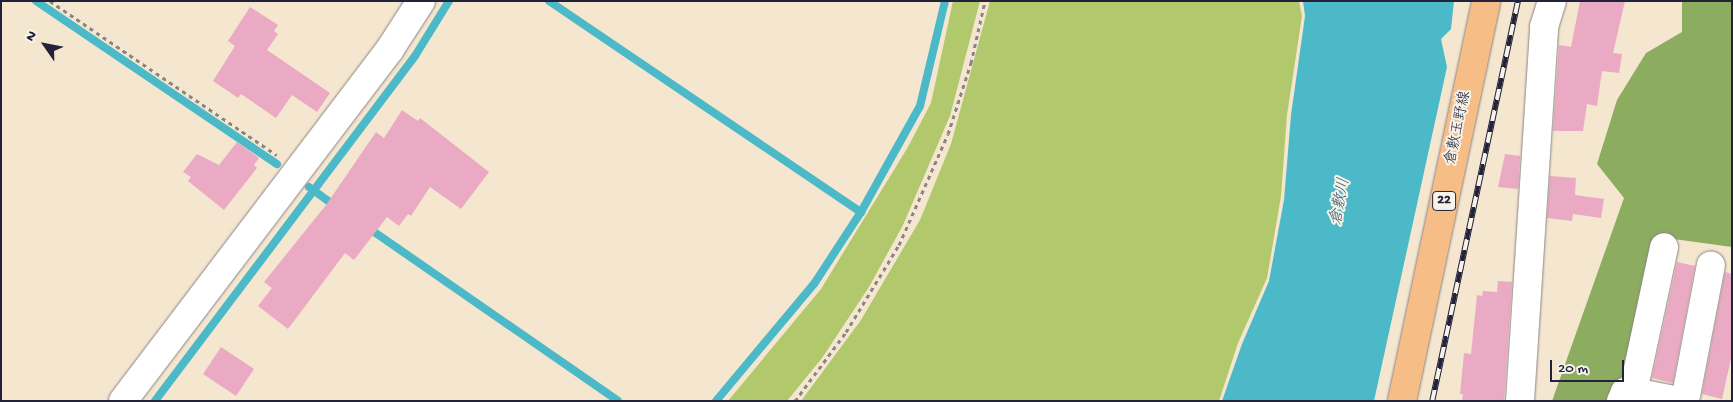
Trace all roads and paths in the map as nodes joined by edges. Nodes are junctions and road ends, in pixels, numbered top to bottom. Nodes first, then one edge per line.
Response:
1 (50, 1) edge
2 (421, 1) edge
3 (985, 1) edge
4 (1486, 1) edge
5 (1552, 1) edge
6 (299, 170) junction
7 (1664, 247) dead end
8 (1711, 265) dead end
9 (1629, 398) edge
10 (123, 401) edge
11 (794, 401) edge
12 (1402, 401) edge
13 (1520, 401) edge
14 (1679, 401) edge
15 (1685, 401) edge

1 - 6 path
2 - 6 street
3 - 11 path
4 - 12 main road, 倉敷玉野線 / 22
5 - 13 street
6 - 10 street
7 - 9 street
8 - 15 street
9 - 14 street

